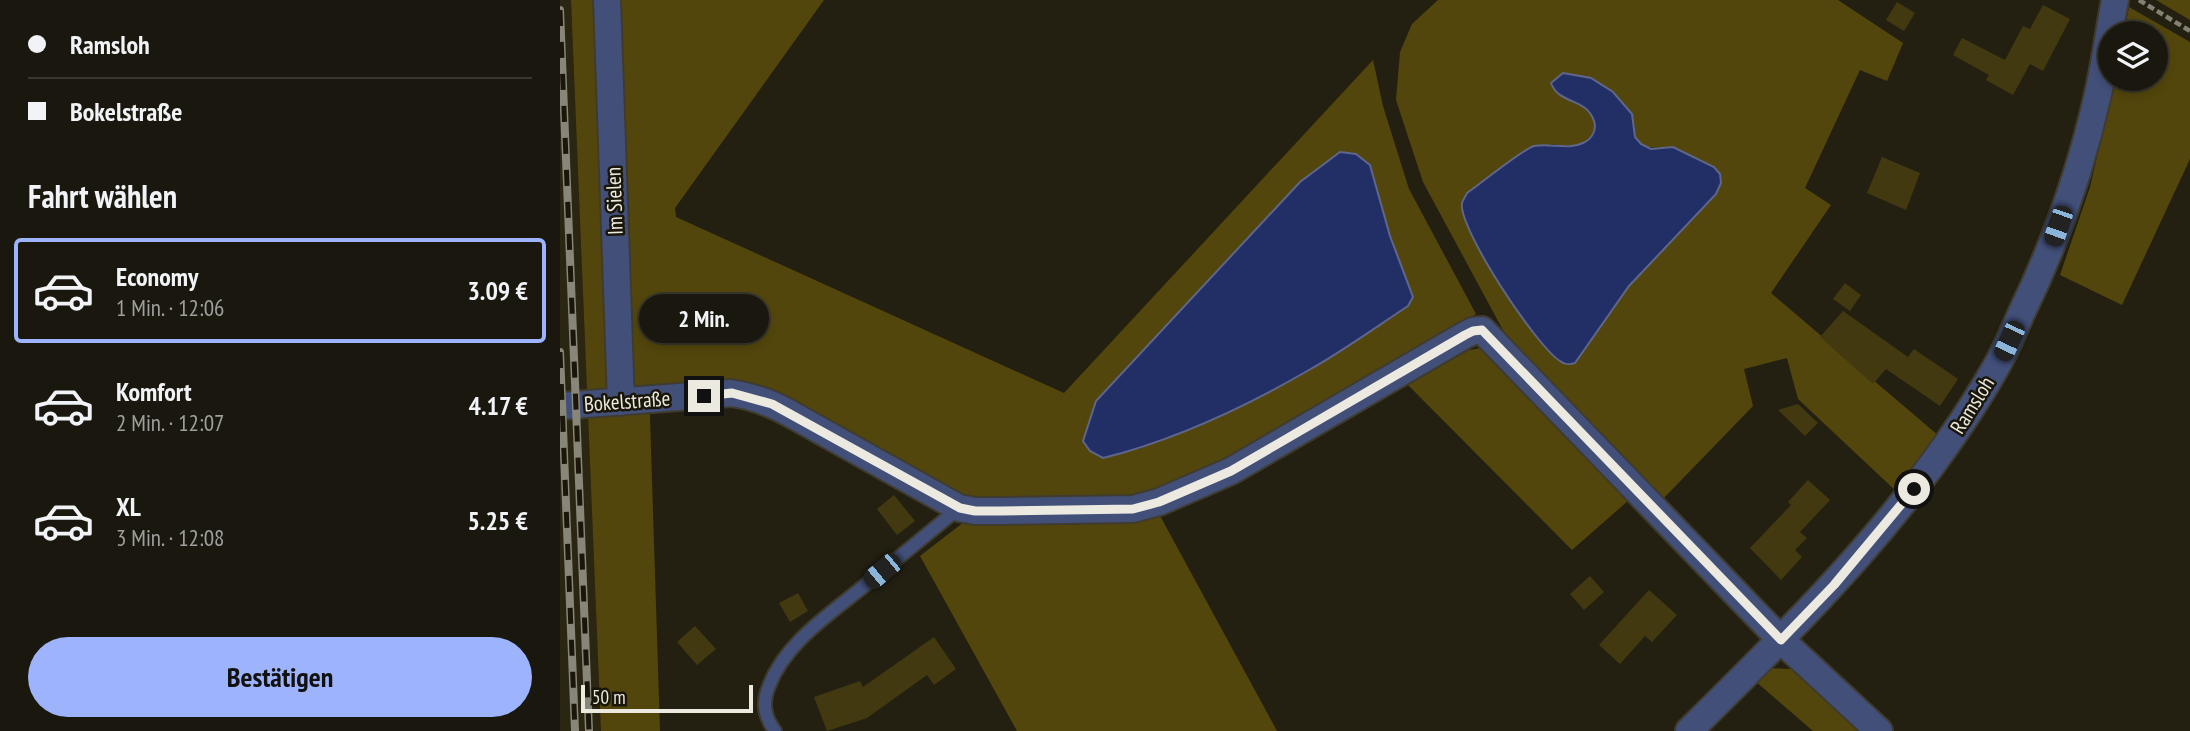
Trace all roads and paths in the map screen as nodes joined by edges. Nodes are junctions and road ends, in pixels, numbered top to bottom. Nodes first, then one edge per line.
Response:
1 (607, 0) edge
2 (2115, 0) edge
3 (2138, 0) edge
4 (2190, 30) edge
5 (621, 402) junction
6 (560, 406) edge
7 (960, 508) junction
8 (1781, 640) junction
9 (775, 731) edge
10 (1689, 731) edge
11 (1879, 731) edge

1 - 5 street, Im Sielen
2 - 8 street, Ramsloh
3 - 4 path
5 - 6 street, Bokelstraße
5 - 7 street, Bokelstraße
7 - 8 street, Bokelstraße
7 - 9 lane
8 - 10 street, Ramsloh
8 - 11 street, Bokelstraße

